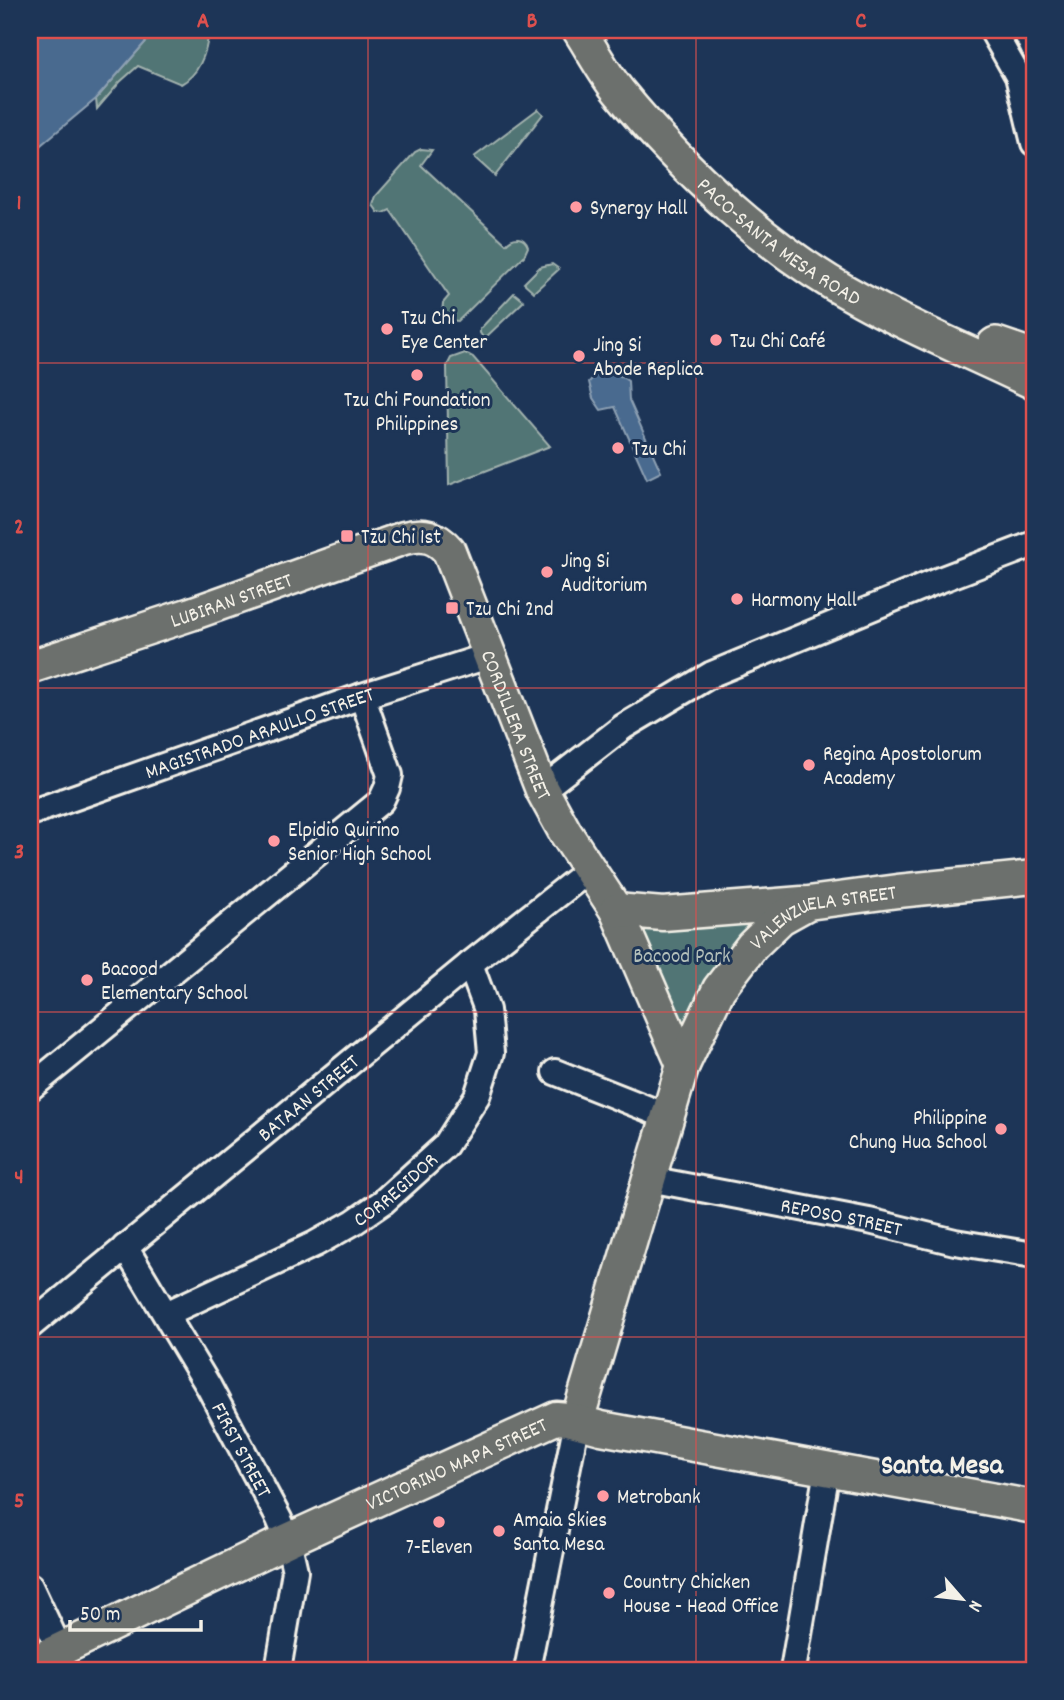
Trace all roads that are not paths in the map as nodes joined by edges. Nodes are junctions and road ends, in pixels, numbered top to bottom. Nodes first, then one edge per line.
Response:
1 (579, 30) edge
2 (992, 30) edge
3 (1024, 30) edge
4 (1034, 49) edge
5 (1034, 143) edge
6 (1021, 366) edge
7 (431, 536) joint
8 (1034, 544) edge
9 (491, 655) junction
10 (30, 667) edge
11 (362, 696) junction
12 (542, 790) junction
13 (30, 813) edge
14 (589, 870) junction
15 (1034, 877) edge
16 (808, 903) junction
17 (615, 910) junction
18 (470, 964) junction
19 (683, 1065) junction
20 (555, 1072) dead end
21 (30, 1088) edge
22 (666, 1116) junction
23 (649, 1179) junction
24 (125, 1247) junction
25 (1034, 1255) edge
26 (166, 1314) junction
27 (30, 1326) edge
28 (577, 1421) junction
29 (827, 1470) junction
30 (1034, 1507) edge
31 (288, 1541) junction
32 (30, 1587) edge
33 (62, 1660) edge
34 (30, 1664) edge
35 (278, 1670) edge
36 (527, 1670) edge
37 (793, 1670) edge

1 - 6 main road, PACO-SANTA MESA ROAD
2 - 5 street
3 - 4 street
7 - 9 main road, CORDILLERA STREET
7 - 10 main road, LUBIRAN STREET
8 - 12 street
9 - 11 street, MAGISTRADO ARAULLO STREET
9 - 12 main road, CORDILLERA STREET
11 - 13 street, MAGISTRADO ARAULLO STREET
11 - 21 street
12 - 14 main road, CORDILLERA STREET
14 - 17 main road, CORDILLERA STREET
14 - 18 street, BATAAN STREET
15 - 16 main road, VALENZUELA STREET
16 - 17 main road
16 - 19 main road, VALENZUELA STREET
17 - 19 main road
18 - 24 street, BATAAN STREET
18 - 26 street, CORREGIDOR
19 - 22 main road, VALENZUELA STREET
20 - 22 street
22 - 23 main road, VALENZUELA STREET
23 - 25 street, REPOSO STREET
23 - 28 main road, VALENZUELA STREET
24 - 26 street, FIRST STREET
24 - 27 street, BATAAN STREET
26 - 31 street, FIRST STREET
28 - 29 main road, VICTORINO MAPA STREET
28 - 31 main road, VICTORINO MAPA STREET
28 - 36 street
29 - 30 main road, VICTORINO MAPA STREET
29 - 37 street
31 - 33 main road, VICTORINO MAPA STREET
31 - 35 street, FIRST STREET
32 - 33 street
33 - 34 main road, VICTORINO MAPA STREET

